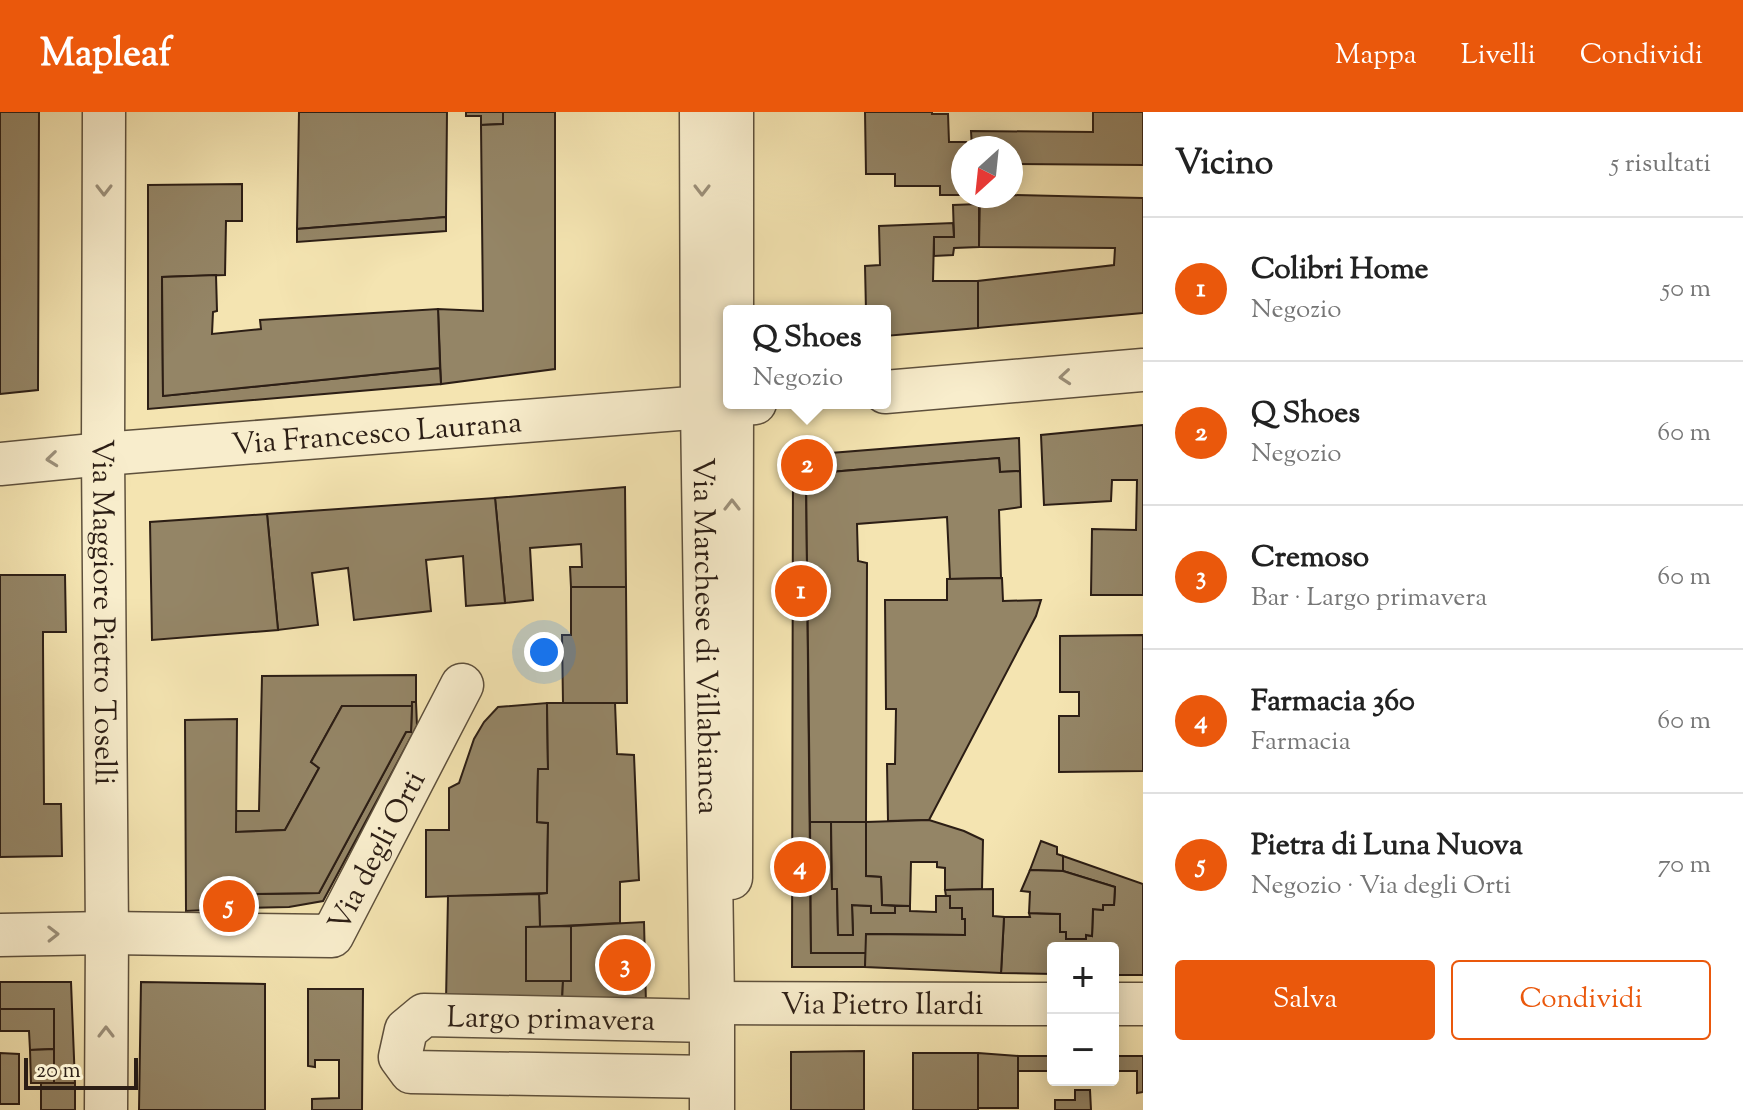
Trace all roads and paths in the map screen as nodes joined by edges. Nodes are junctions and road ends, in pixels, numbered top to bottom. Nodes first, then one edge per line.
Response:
1 (104, 112) edge
2 (702, 112) edge
3 (732, 112) edge
4 (732, 305) edge
5 (723, 332) edge
6 (1143, 370) edge
7 (891, 391) edge
8 (723, 406) edge
9 (730, 409) edge
10 (103, 454) junction
11 (0, 464) edge
12 (462, 685) dead end
13 (107, 933) junction
14 (0, 935) edge
15 (1047, 1004) edge
16 (1119, 1004) edge
17 (1143, 1004) edge
18 (718, 1009) junction
19 (718, 1099) edge
20 (106, 1110) edge

1 -> 10 street, Via Maggiore Pietro Toselli
2 -> 5 street, Via Marchese di Villabianca
3 - 4 street
6 -> 7 street
8 - 10 street, Via Francesco Laurana
9 - 18 street, Via Marchese di Villabianca
10 -> 11 street, Via Francesco Laurana
10 - 13 street, Via Maggiore Pietro Toselli
12 - 13 street, Via degli Orti
14 -> 13 street, Via degli Orti
20 -> 13 street, Via Maggiore Pietro Toselli
15 - 18 street, Via Pietro Ilardi
16 - 17 street
18 - 19 street, Via Marchese di Villabianca
18 - 19 street, Largo primavera

